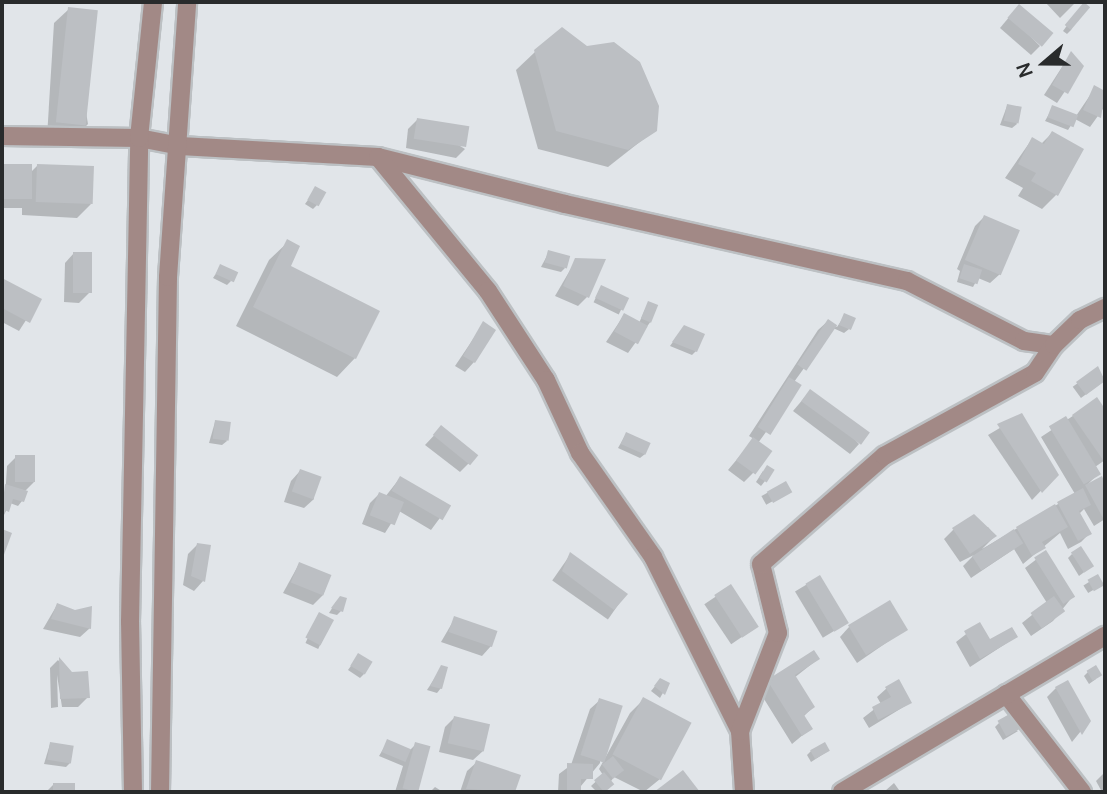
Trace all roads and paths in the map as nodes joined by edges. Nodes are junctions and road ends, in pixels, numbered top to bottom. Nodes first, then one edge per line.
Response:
1 (153, 2) edge
2 (187, 2) edge
3 (2, 136) edge
4 (139, 138) junction
5 (180, 146) junction
6 (378, 157) junction
7 (1105, 308) edge
8 (1054, 345) junction
9 (1105, 636) edge
10 (1006, 694) junction
11 (740, 731) junction
12 (133, 792) edge
13 (160, 792) edge
14 (744, 792) edge
15 (842, 792) edge
16 (1082, 792) edge

1 - 4 street
2 - 5 street
3 - 4 street
4 - 5 street
4 - 12 street
5 - 6 street
5 - 13 street
6 - 8 street
6 - 11 street
7 - 8 street
8 - 11 street
9 - 10 street
10 - 15 street
10 - 16 street
11 - 14 street

